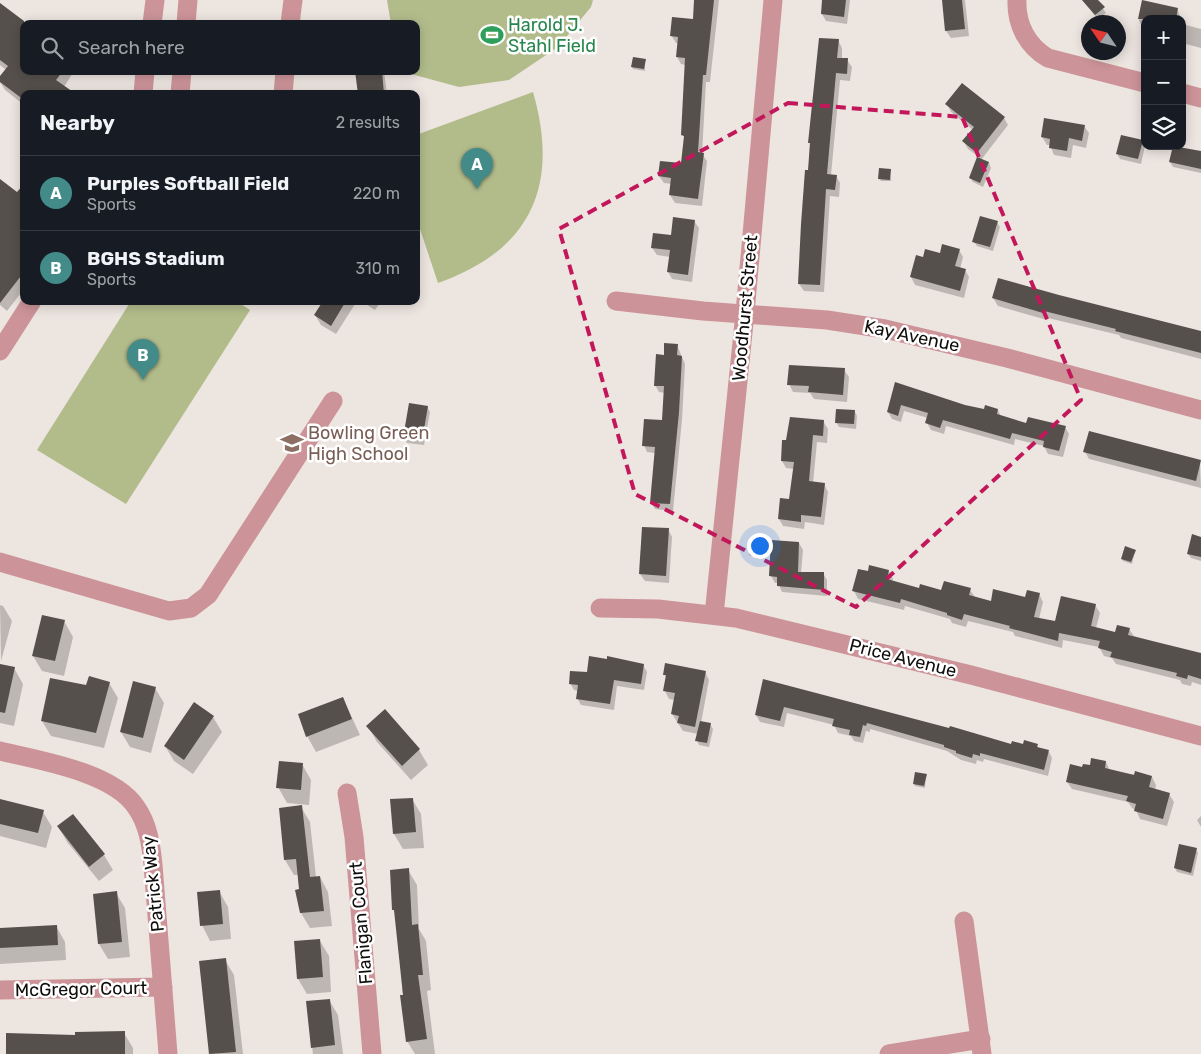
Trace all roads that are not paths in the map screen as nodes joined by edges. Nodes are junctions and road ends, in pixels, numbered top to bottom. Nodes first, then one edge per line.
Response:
1 (155, 0) edge
2 (188, 0) edge
3 (293, 0) edge
4 (773, 0) edge
5 (1017, 0) edge
6 (152, 20) edge
7 (186, 20) edge
8 (290, 20) edge
9 (145, 75) edge
10 (182, 75) edge
11 (285, 75) edge
12 (1141, 83) edge
13 (144, 90) edge
14 (180, 90) edge
15 (283, 90) edge
16 (1186, 94) edge
17 (1201, 98) edge
18 (616, 301) dead end
19 (29, 305) edge
20 (746, 313) junction
21 (0, 352) edge
22 (333, 401) dead end
23 (1201, 410) edge
24 (0, 562) edge
25 (600, 608) dead end
26 (714, 615) junction
27 (1201, 736) edge
28 (0, 751) edge
29 (347, 792) dead end
30 (964, 921) dead end
31 (163, 987) junction
32 (0, 990) edge
33 (982, 1047) edge
34 (168, 1054) edge
35 (372, 1054) edge
36 (889, 1054) edge

1 - 6 street
2 - 7 street
3 - 8 street
4 - 20 street, Woodhurst Street
5 - 12 street
9 - 13 street
10 - 14 street
11 - 15 street
16 - 17 street
18 - 20 street, Kay Avenue
19 - 21 street
20 - 23 street, Kay Avenue
20 - 26 street, Woodhurst Street
22 - 24 street
25 - 26 street, Price Avenue
26 - 27 street, Price Avenue
28 - 31 street, Patrick Way
29 - 35 street, Flanigan Court
30 - 33 street
31 - 32 street, McGregor Court
31 - 34 street, Patrick Way
33 - 36 street

